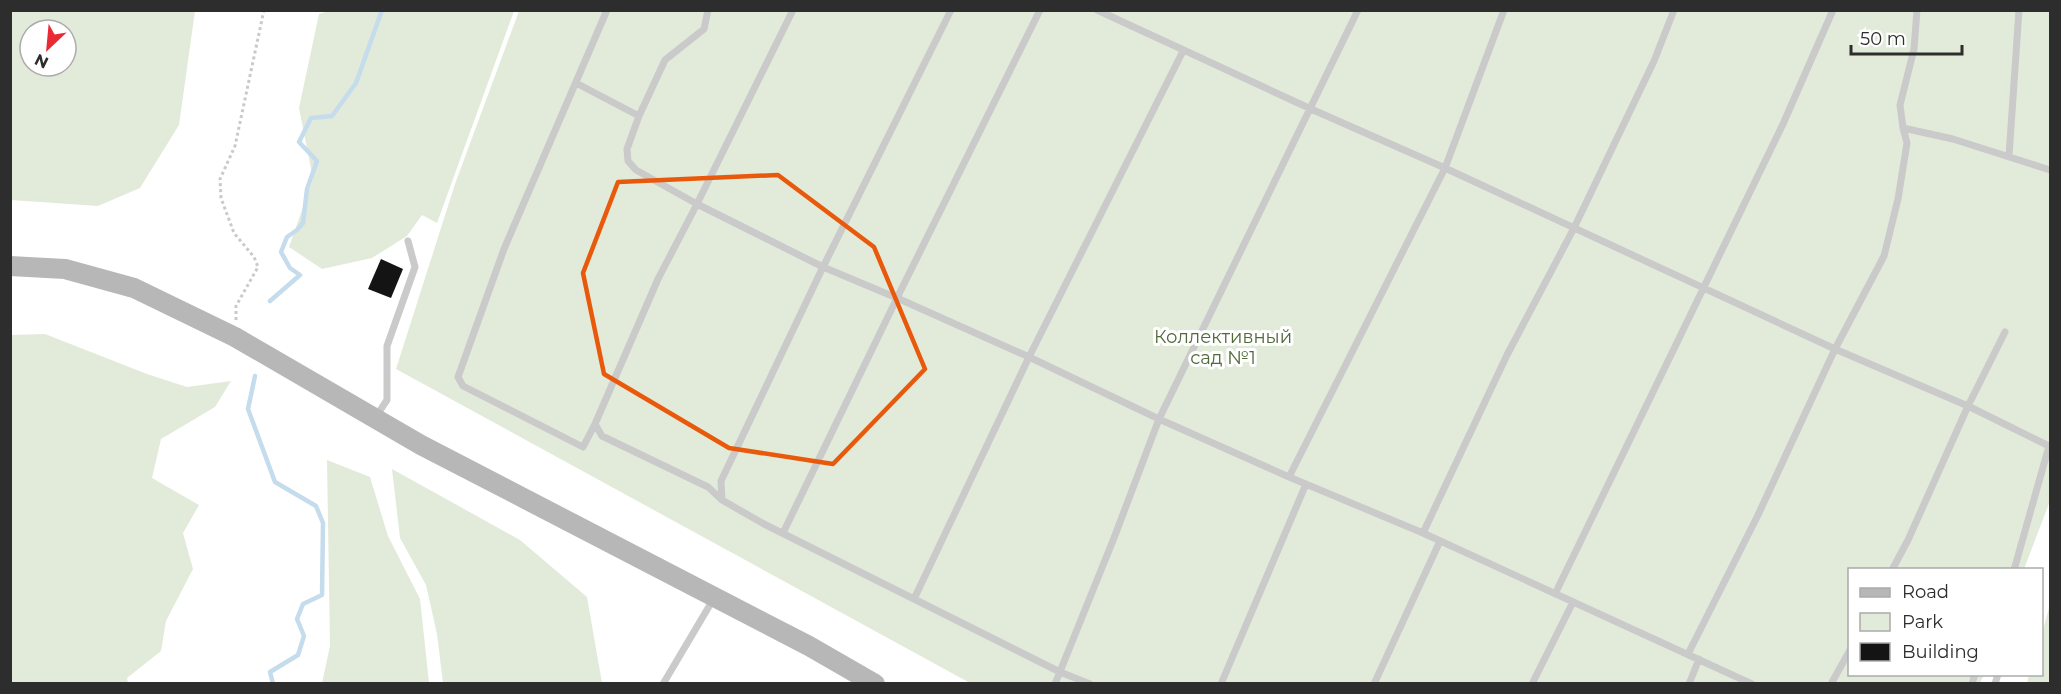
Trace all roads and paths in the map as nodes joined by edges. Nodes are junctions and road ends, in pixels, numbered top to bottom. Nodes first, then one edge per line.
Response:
1 (264, 10) edge
2 (607, 10) edge
3 (708, 10) edge
4 (793, 10) edge
5 (951, 10) edge
6 (1040, 10) edge
7 (1097, 10) edge
8 (1358, 10) edge
9 (1504, 10) edge
10 (1674, 10) edge
11 (1833, 10) edge
12 (1917, 10) edge
13 (2019, 10) edge
14 (1183, 51) junction
15 (576, 82) junction
16 (1311, 109) junction
17 (639, 116) junction
18 (1903, 128) junction
19 (2009, 156) junction
20 (1445, 168) junction
21 (2050, 170) edge
22 (697, 204) junction
23 (1574, 228) junction
24 (408, 241) dead end
25 (10, 266) edge
26 (823, 267) junction
27 (1703, 288) junction
28 (897, 298) junction
29 (2005, 333) dead end
30 (235, 337) junction
31 (1835, 349) junction
32 (1029, 357) junction
33 (1968, 406) junction
34 (375, 418) junction
35 (1159, 419) junction
36 (595, 424) junction
37 (1289, 477) junction
38 (1306, 484) junction
39 (722, 500) junction
40 (783, 533) junction
41 (1424, 533) junction
42 (1440, 541) junction
43 (1893, 568) edge
44 (2015, 568) edge
45 (1555, 594) junction
46 (714, 598) junction
47 (914, 599) junction
48 (1573, 602) junction
49 (1688, 654) junction
50 (1848, 654) edge
51 (1699, 659) junction
52 (1060, 672) junction
53 (663, 684) edge
54 (875, 684) edge
55 (1055, 684) edge
56 (1090, 684) edge
57 (1221, 684) edge
58 (1374, 684) edge
59 (1533, 684) edge
60 (1689, 684) edge
61 (1752, 684) edge
62 (1832, 684) edge

1 - 30 path
2 - 15 lane
3 - 17 lane
4 - 22 lane
5 - 26 lane
6 - 28 lane
7 - 14 lane
8 - 16 lane
9 - 20 lane
10 - 23 lane
11 - 27 lane
12 - 18 lane
13 - 19 lane
14 - 16 lane
14 - 32 lane
15 - 17 lane
15 - 36 lane
16 - 20 lane
16 - 35 lane
17 - 22 lane
18 - 19 lane
18 - 31 lane
19 - 21 lane
20 - 23 lane
20 - 37 lane
22 - 26 lane
22 - 36 lane
23 - 27 lane
23 - 41 lane
24 - 34 lane
25 - 30 street
26 - 28 lane
26 - 39 lane
27 - 31 lane
27 - 45 lane
28 - 32 lane
28 - 40 lane
29 - 33 lane
30 - 34 street
31 - 33 lane
31 - 49 lane
32 - 35 lane
32 - 47 lane
33 - 43 lane
33 - 44 lane
34 - 46 street
35 - 37 lane
35 - 52 lane
36 - 39 lane
37 - 38 lane
38 - 41 lane
38 - 57 lane
39 - 40 lane
40 - 47 lane
41 - 42 lane
42 - 45 lane
42 - 58 lane
45 - 48 lane
46 - 53 lane
46 - 54 street
47 - 52 lane
48 - 49 lane
48 - 59 lane
49 - 51 lane
50 - 62 lane
51 - 60 lane
51 - 61 lane
52 - 55 lane
52 - 56 lane

